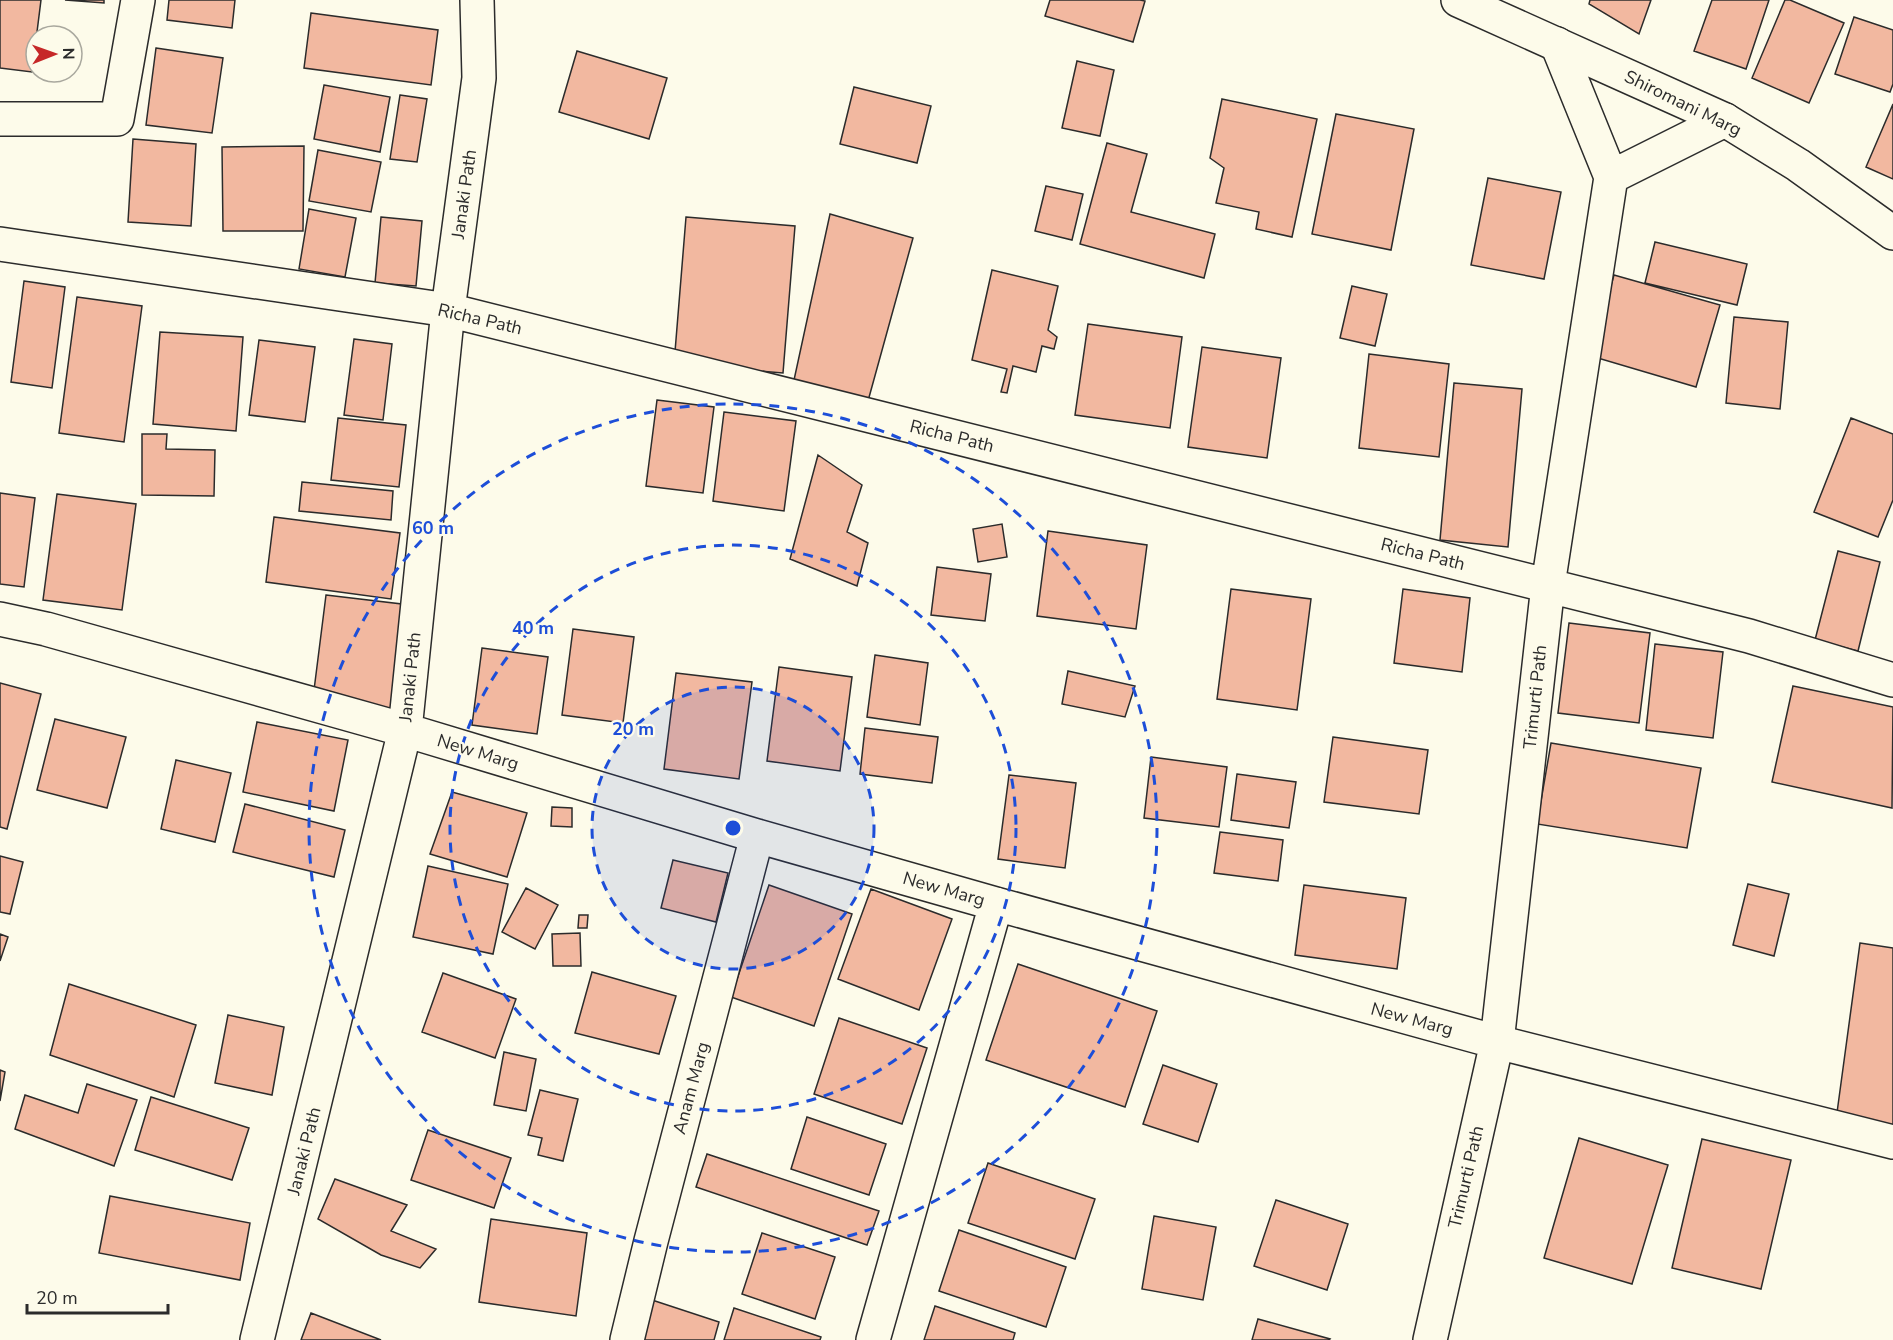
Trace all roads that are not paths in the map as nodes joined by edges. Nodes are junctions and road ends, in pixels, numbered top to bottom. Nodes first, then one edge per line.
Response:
1 (138, 0) edge
2 (477, 0) edge
3 (1458, 0) edge
4 (1557, 44) junction
5 (0, 119) edge
6 (1725, 120) junction
7 (1611, 177) junction
8 (1893, 233) edge
9 (0, 244) edge
10 (448, 310) junction
11 (1548, 585) junction
12 (0, 619) edge
13 (1893, 680) edge
14 (405, 730) junction
15 (757, 836) junction
16 (996, 904) junction
17 (1497, 1042) junction
18 (1893, 1142) edge
19 (257, 1340) edge
20 (627, 1340) edge
21 (873, 1340) edge
22 (1430, 1340) edge

1 - 5 street
2 - 10 street, Janaki Path
3 - 4 street, Shiromani Marg
4 - 6 street, Shiromani Marg
4 - 7 street
6 - 7 street
6 - 8 street, Shiromani Marg
7 - 11 street, Trimurti Path
9 - 10 street, Richa Path
10 - 11 street, Richa Path
10 - 14 street, Janaki Path
11 - 13 street, Richa Path
11 - 17 street, Trimurti Path
12 - 14 street, New Marg
14 - 15 street, New Marg
14 - 19 street, Janaki Path
15 - 16 street, New Marg
15 - 20 street, Anam Marg
16 - 17 street, New Marg
16 - 21 street
17 - 18 street, New Marg
17 - 22 street, Trimurti Path

